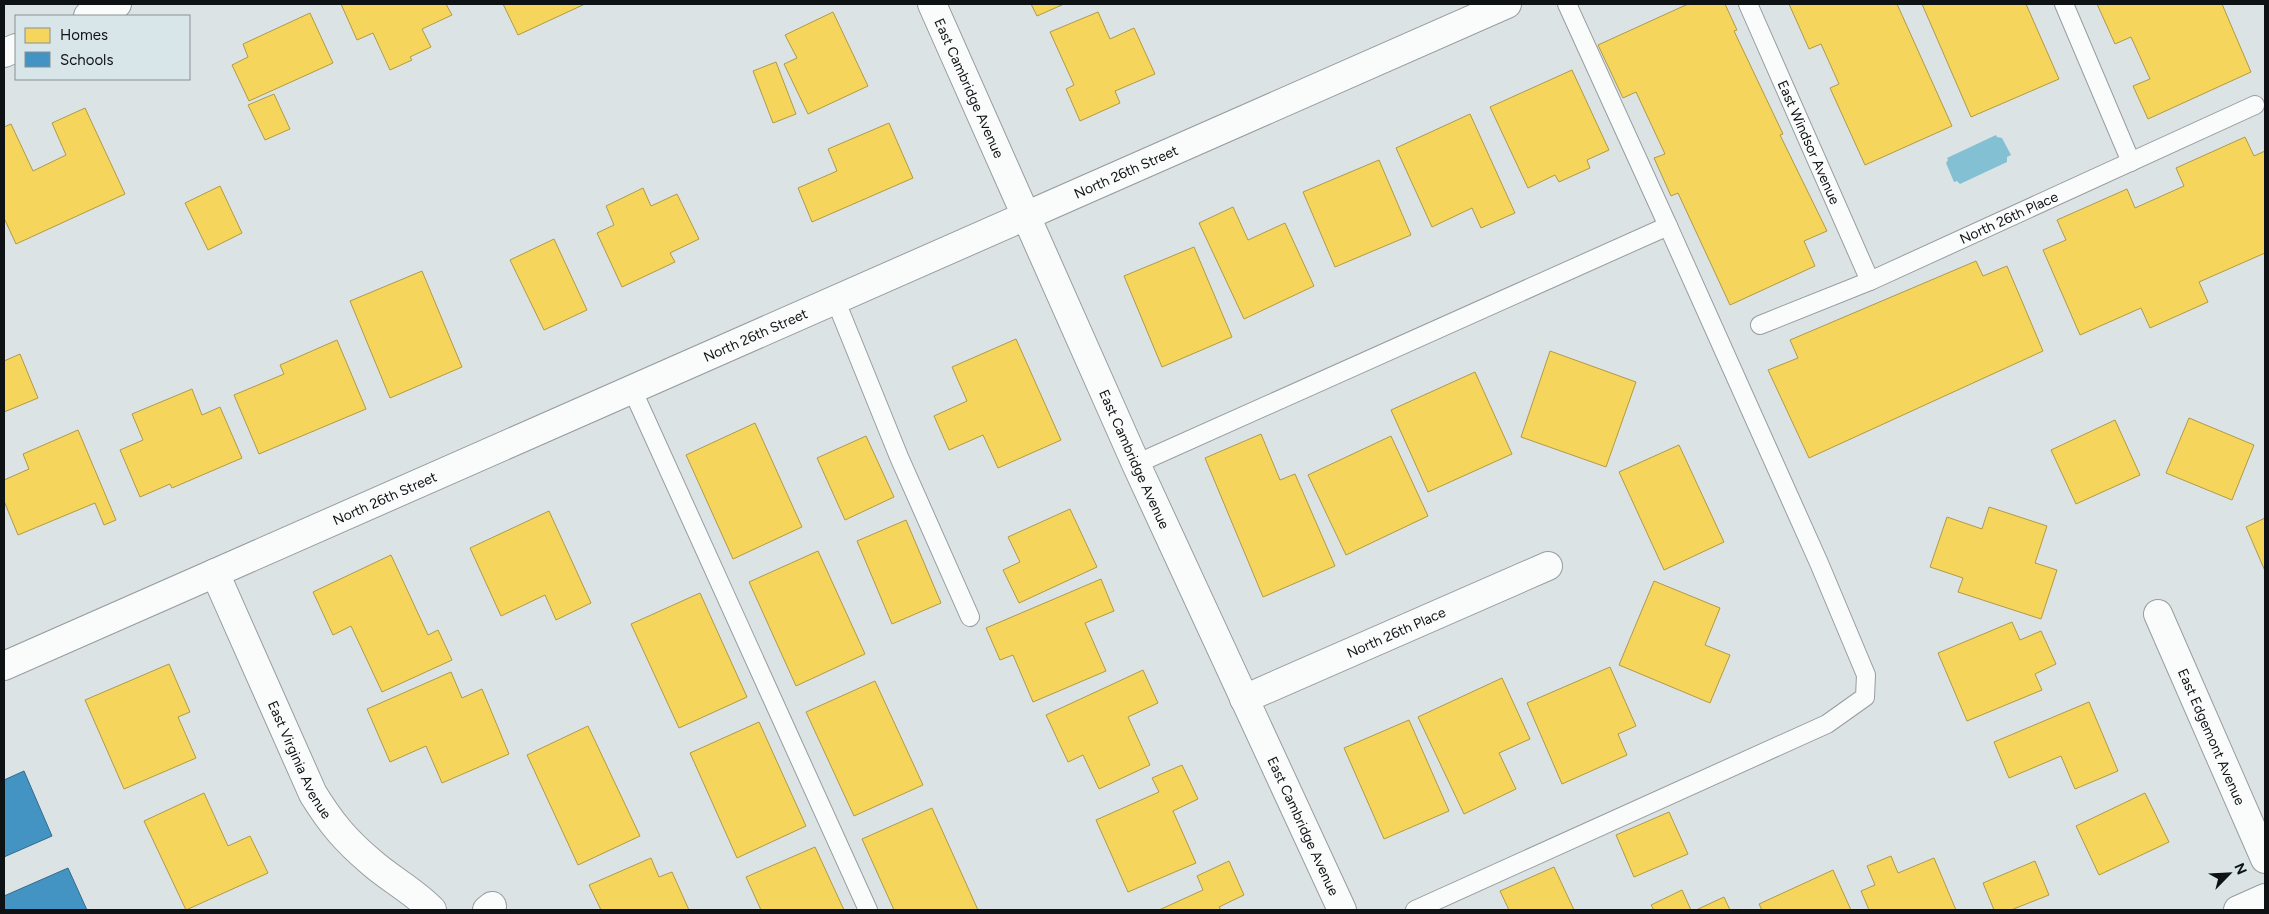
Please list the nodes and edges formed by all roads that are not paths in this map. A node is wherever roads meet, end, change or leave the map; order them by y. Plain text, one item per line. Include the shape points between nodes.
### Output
1 (116, 4) edge
2 (932, 4) edge
3 (1507, 4) edge
4 (1567, 4) edge
5 (1748, 4) edge
6 (2064, 4) edge
7 (90, 15) edge
8 (2255, 105) dead end
9 (2131, 162) junction
10 (1025, 215) junction
11 (1668, 226) junction
12 (1870, 280) junction
13 (835, 299) junction
14 (1760, 325) dead end
15 (632, 389) junction
16 (1136, 464) junction
17 (1548, 566) dead end
18 (215, 573) junction
19 (2158, 614) dead end
20 (970, 617) dead end
21 (4, 666) edge
22 (1244, 699) junction
23 (2265, 859) edge
24 (2265, 898) edge
25 (432, 910) edge
26 (868, 910) edge
27 (1342, 910) edge
28 (1415, 910) edge
29 (2238, 910) edge

1 - 7 street
2 - 10 street, East Cambridge Avenue
3 - 10 street, North 26th Street
4 - 11 lane
5 - 12 lane, East Windsor Avenue
6 - 9 lane
8 - 9 lane, North 26th Place
9 - 12 lane, North 26th Place
10 - 13 street, North 26th Street
10 - 16 street, East Cambridge Avenue
11 - 16 lane
11 - 28 lane via 1819,562 1866,675 1866,697 1827,724
12 - 14 lane, North 26th Place
13 - 15 street, North 26th Street
13 - 20 lane
15 - 18 street, North 26th Street
15 - 26 lane
16 - 22 street, East Cambridge Avenue
17 - 22 street, North 26th Place
18 - 21 street, North 26th Street
18 - 25 street, East Virginia Avenue via 312,794 333,826 371,862
19 - 23 street, East Edgemont Avenue
22 - 27 street, East Cambridge Avenue
24 - 29 street

